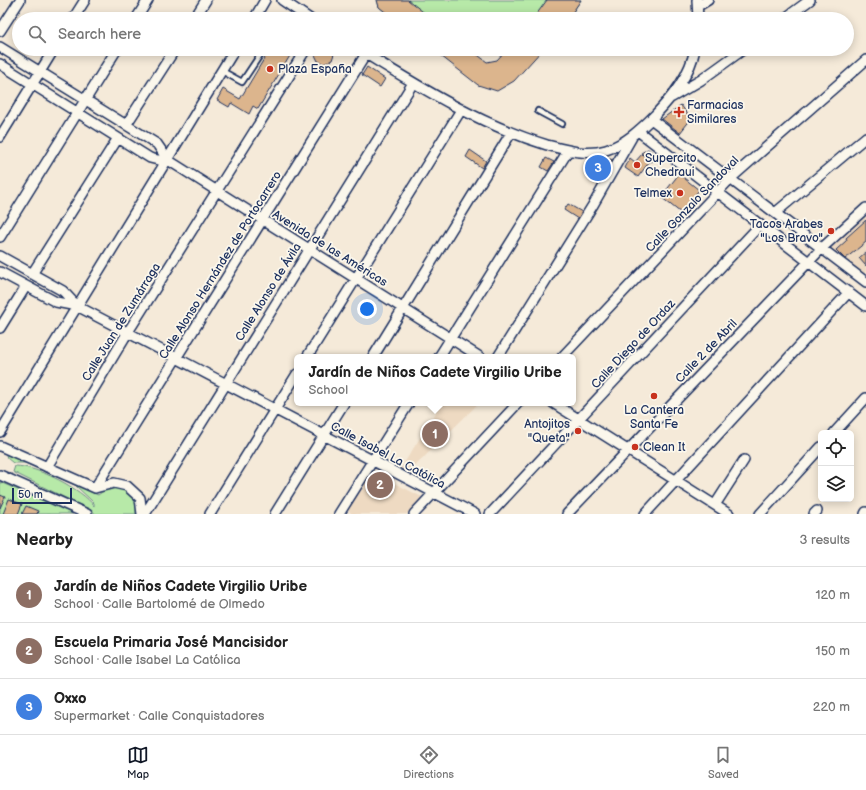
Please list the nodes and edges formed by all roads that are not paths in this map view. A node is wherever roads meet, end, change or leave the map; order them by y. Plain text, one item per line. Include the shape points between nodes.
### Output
1 (20, 0) edge
2 (84, 0) edge
3 (148, 0) edge
4 (206, 0) edge
5 (265, 0) edge
6 (282, 0) edge
7 (708, 0) edge
8 (810, 0) edge
9 (698, 3) edge
10 (12, 12) edge
11 (12, 12) edge
12 (77, 12) edge
13 (140, 12) edge
14 (198, 12) edge
15 (258, 12) edge
16 (300, 12) edge
17 (794, 12) edge
18 (0, 31) edge
19 (0, 47) edge
20 (12, 54) edge
21 (14, 56) edge
22 (50, 56) edge
23 (112, 56) edge
24 (170, 56) edge
25 (231, 56) edge
26 (259, 56) edge
27 (302, 56) edge
28 (359, 56) edge
29 (370, 56) edge
30 (694, 56) edge
31 (734, 56) edge
32 (866, 60) edge
33 (0, 64) edge
34 (222, 71) junction
35 (40, 72) junction
36 (32, 84) junction
37 (413, 84) junction
38 (85, 98) junction
39 (671, 98) junction
40 (461, 110) junction
41 (538, 111) dead end
42 (76, 112) junction
43 (651, 119) junction
44 (562, 124) dead end
45 (126, 125) junction
46 (511, 133) junction
47 (635, 133) junction
48 (0, 137) edge
49 (866, 137) edge
50 (118, 138) junction
51 (568, 151) junction
52 (168, 160) junction
53 (730, 179) junction
54 (217, 191) junction
55 (719, 191) junction
56 (866, 208) edge
57 (775, 213) junction
58 (262, 220) junction
59 (760, 225) junction
60 (0, 237) edge
61 (821, 248) junction
62 (309, 249) junction
63 (0, 256) edge
64 (809, 261) junction
65 (0, 272) edge
66 (32, 274) junction
67 (355, 278) junction
68 (865, 280) edge
69 (26, 286) junction
70 (849, 292) junction
71 (77, 306) junction
72 (866, 306) edge
73 (403, 308) junction
74 (0, 328) edge
75 (128, 332) junction
76 (450, 338) junction
77 (310, 354) edge
78 (375, 354) edge
79 (441, 354) edge
80 (475, 354) edge
81 (500, 354) edge
82 (565, 354) edge
83 (176, 358) junction
84 (294, 379) edge
85 (225, 384) junction
86 (866, 398) edge
87 (342, 406) edge
88 (408, 406) edge
89 (515, 406) edge
90 (558, 406) edge
91 (276, 410) junction
92 (579, 420) junction
93 (837, 430) edge
94 (0, 432) edge
95 (324, 435) junction
96 (0, 446) edge
97 (628, 450) junction
98 (818, 450) edge
99 (744, 460) dead end
100 (373, 461) junction
101 (47, 467) junction
102 (0, 475) edge
103 (676, 480) junction
104 (95, 488) junction
105 (434, 493) junction
106 (715, 505) junction
107 (87, 514) edge
108 (143, 514) edge
109 (210, 514) edge
110 (275, 514) edge
111 (339, 514) edge
112 (414, 514) edge
113 (475, 514) edge
114 (490, 514) edge
115 (567, 514) edge
116 (645, 514) edge
117 (729, 514) edge
118 (760, 514) edge

1 - 10 street
2 - 12 street
3 - 13 street
4 - 14 street
5 - 15 street
6 - 16 street
7 - 9 street
8 - 17 street
11 - 18 street
19 - 20 street, Avenida de las Américas
21 - 35 street, Avenida de las Américas
22 - 35 street
23 - 38 street
24 - 45 street
25 - 34 street
26 - 34 lane via 242,82
27 - 54 street, Calle Juan de Zumárraga
28 - 58 street, Calle Alonso Hernández de Portocarrero
29 - 37 street
30 - 39 street via 692,65
31 - 39 street
32 - 53 street, Calle Gonzalo Sandoval
33 - 36 street, Avenida de las Américas
34 - 52 street
35 - 36 street
35 - 38 street, Avenida de las Américas
36 - 42 street, Avenida de las Américas
36 - 48 street
37 - 40 street
37 - 62 street, Calle Alonso de Ávila
38 - 42 street
38 - 45 street, Avenida de las Américas
39 - 43 street
40 - 46 street
40 - 67 street
41 - 44 lane
42 - 50 street, Avenida de las Américas
42 - 60 street
43 - 47 street
43 - 53 street
45 - 52 street, Avenida de las Américas via 157,144
46 - 51 street
46 - 73 street
47 - 51 street via 606,150 589,153
47 - 55 street
47 - 81 street
49 - 57 street
50 - 52 street, Avenida de las Américas via 150,158
50 - 66 street
51 - 76 street
52 - 54 street, Avenida de las Américas
52 - 71 street
53 - 55 street, Calle Gonzalo Sandoval
53 - 57 street
54 - 58 street, Avenida de las Américas
54 - 75 street, Calle Juan de Zumárraga
55 - 59 street
55 - 82 street, Calle Gonzalo Sandoval
56 - 61 street, Calle 2 de Abril
57 - 61 street
58 - 62 street, Avenida de las Américas
58 - 83 street, Calle Alonso Hernández de Portocarrero
59 - 64 street
59 - 92 street, Calle Diego de Ordaz
61 - 64 street, Calle 2 de Abril
61 - 68 street
62 - 67 street, Avenida de las Américas
62 - 85 street, Calle Alonso de Ávila
63 - 66 street, Calle Isabel La Católica
64 - 70 street
64 - 97 street, Calle 2 de Abril
65 - 69 street, Calle Isabel La Católica
66 - 71 street, Calle Isabel La Católica via 63,291
67 - 73 street, Avenida de las Américas
67 - 77 street
69 - 71 street, Calle Isabel La Católica via 56,302
69 - 74 street
70 - 72 street
70 - 103 street
71 - 75 street, Calle Isabel La Católica
71 - 94 street
73 - 76 street, Avenida de las Américas
73 - 78 street
75 - 83 street, Calle Isabel La Católica
75 - 101 street, Calle Juan de Zumárraga
76 - 79 street
76 - 80 street, Avenida de las Américas
83 - 85 street, Calle Isabel La Católica
83 - 104 street, Calle Alonso Hernández de Portocarrero
84 - 91 street
85 - 91 street, Calle Isabel La Católica
85 - 108 street, Calle Alonso de Ávila
86 - 93 street
87 - 95 street
88 - 100 street
89 - 105 street
90 - 92 street
91 - 95 street, Calle Isabel La Católica
91 - 109 street
92 - 97 street
92 - 114 street, Calle Diego de Ordaz
95 - 100 street, Calle Isabel La Católica
95 - 110 street
96 - 101 street
97 - 103 street
97 - 115 street, Calle 2 de Abril
98 - 118 street
99 - 106 street
100 - 105 street, Calle Isabel La Católica
100 - 111 street
101 - 104 street
102 - 107 street
103 - 106 street
103 - 116 street
104 - 108 street via 114,483 127,486 140,498
105 - 112 street
105 - 113 street, Calle Isabel La Católica
106 - 117 street

